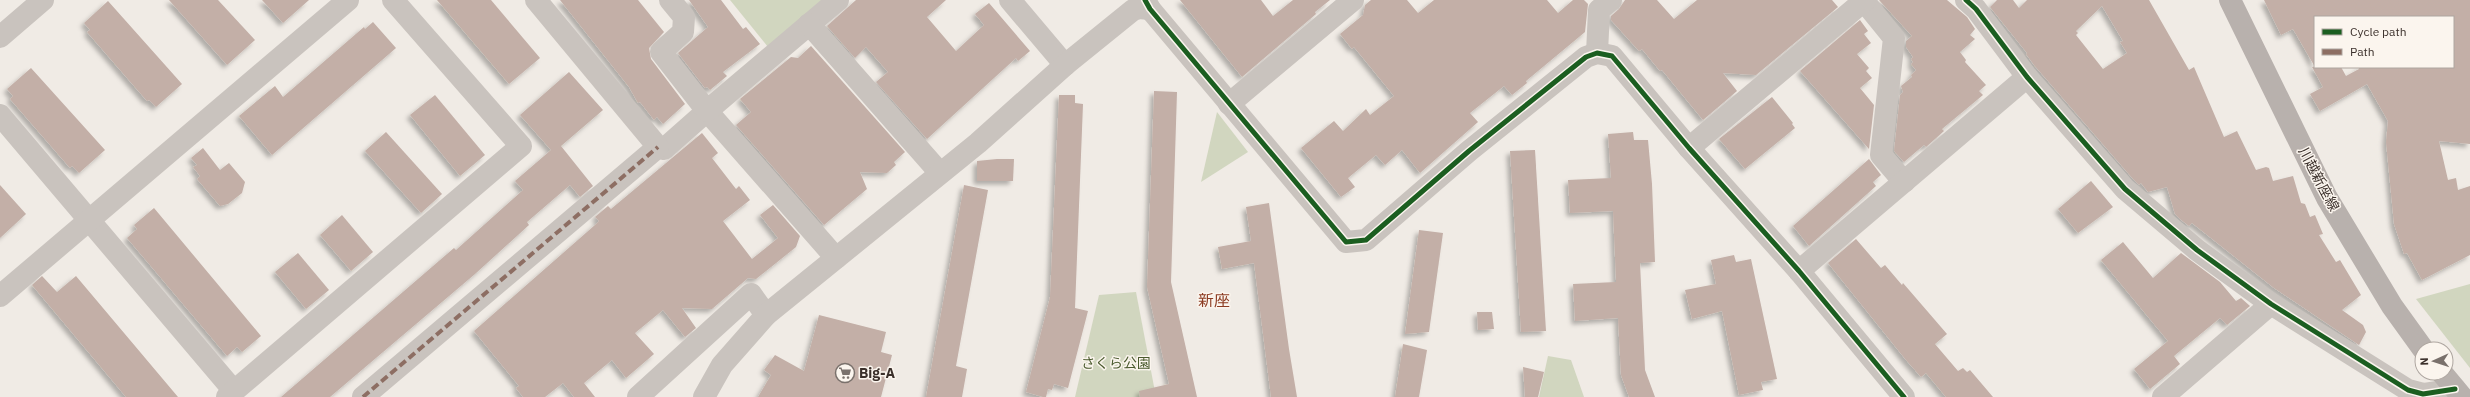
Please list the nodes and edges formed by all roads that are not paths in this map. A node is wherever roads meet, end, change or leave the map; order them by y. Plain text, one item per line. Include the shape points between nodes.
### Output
1 (43, 0) edge
2 (348, 0) edge
3 (393, 0) edge
4 (536, 0) edge
5 (670, 0) edge
6 (838, 0) edge
7 (1010, 0) edge
8 (1353, 0) edge
9 (1611, 0) edge
10 (1966, 0) edge
11 (2230, 0) edge
12 (1865, 1) edge
13 (1148, 5) edge
14 (809, 24) junction
15 (0, 37) edge
16 (1597, 53) junction
17 (1064, 65) junction
18 (2027, 77) junction
19 (1229, 104) junction
20 (707, 110) junction
21 (0, 115) edge
22 (658, 147) junction
23 (1689, 148) junction
24 (940, 173) junction
25 (1904, 182) junction
26 (88, 221) junction
27 (836, 258) junction
28 (1799, 270) junction
29 (3, 287) edge
30 (2271, 304) junction
31 (766, 315) junction
32 (2417, 341) edge
33 (2453, 386) edge
34 (231, 394) edge
35 (363, 397) edge
36 (638, 397) edge
37 (704, 397) edge
38 (1904, 397) edge
39 (2163, 397) edge

1 - 15 street
2 - 26 street
3 - 34 street via 521,146
4 - 22 street
5 - 20 street via 684,17 683,32 661,52
6 - 14 street
7 - 17 street
8 - 19 street
9 - 16 street via 1599,10
10 - 18 street via 1976,9
11 - 32 main road, 川越新座線 via 2328,198 2388,299
12 - 23 street
12 - 25 street via 1894,38 1881,155
13 - 17 street via 1133,10
13 - 19 street
14 - 20 street
14 - 24 street
16 - 19 street via 1586,57 1481,142 1366,240 1346,242
16 - 23 street via 1612,56
17 - 24 street via 978,143
18 - 25 street
18 - 30 street via 2125,189 2197,250
20 - 22 street via 664,149
20 - 27 street
21 - 26 street
22 - 35 street
23 - 28 street
24 - 27 street
25 - 28 street
26 - 29 street
26 - 34 street
27 - 31 street
28 - 38 street
30 - 33 street via 2408,390 2423,394
30 - 39 street
31 - 36 street via 751,294
31 - 37 street via 722,365

